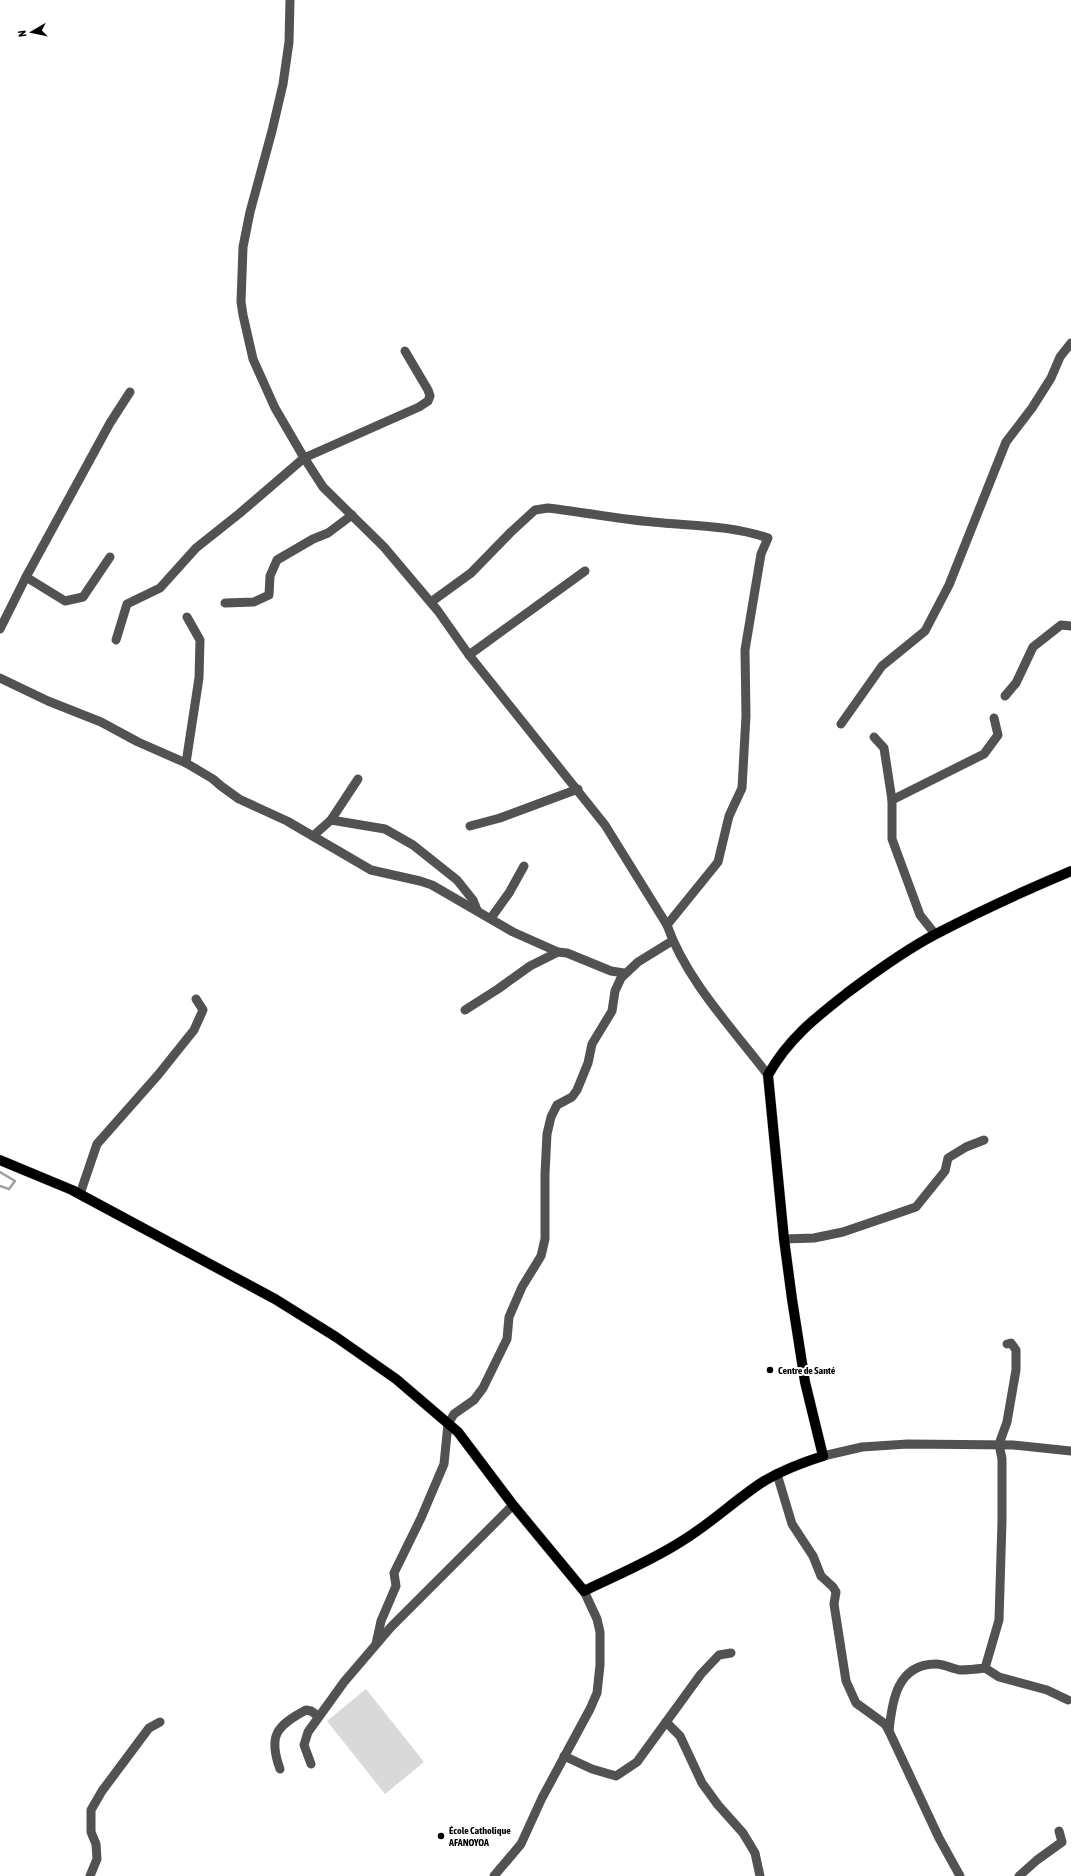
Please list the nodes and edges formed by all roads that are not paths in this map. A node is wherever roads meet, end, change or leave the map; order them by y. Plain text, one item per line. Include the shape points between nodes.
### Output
1 (290, 0) edge
2 (1071, 343) edge
3 (405, 351) dead end
4 (130, 392) dead end
5 (304, 458) junction
6 (352, 515) junction
7 (110, 556) dead end
8 (586, 571) dead end
9 (26, 577) junction
10 (431, 602) junction
11 (225, 603) dead end
12 (188, 617) dead end
13 (1071, 626) edge
14 (0, 629) edge
15 (116, 640) dead end
16 (469, 655) junction
17 (0, 678) edge
18 (1005, 696) dead end
19 (994, 718) dead end
20 (841, 724) dead end
21 (874, 737) dead end
22 (186, 763) junction
23 (358, 779) dead end
24 (578, 789) junction
25 (892, 800) junction
26 (331, 820) junction
27 (470, 826) dead end
28 (313, 836) junction
29 (524, 866) dead end
30 (1071, 871) edge
31 (477, 910) junction
32 (491, 918) junction
33 (667, 925) junction
34 (936, 934) junction
35 (672, 941) junction
36 (558, 952) junction
37 (624, 973) junction
38 (196, 999) dead end
39 (465, 1010) dead end
40 (768, 1075) junction
41 (984, 1140) dead end
42 (0, 1160) edge
43 (80, 1194) junction
44 (784, 1240) junction
45 (1007, 1344) dead end
46 (448, 1424) junction
47 (999, 1444) junction
48 (1071, 1451) edge
49 (823, 1456) junction
50 (778, 1474) junction
51 (513, 1505) junction
52 (584, 1591) junction
53 (376, 1644) junction
54 (731, 1653) dead end
55 (985, 1668) junction
56 (1068, 1700) dead end
57 (318, 1716) junction
58 (160, 1722) dead end
59 (666, 1722) junction
60 (889, 1731) junction
61 (564, 1756) junction
62 (311, 1764) dead end
63 (280, 1769) dead end
64 (1059, 1831) dead end
65 (90, 1876) edge
66 (494, 1876) edge
67 (760, 1876) edge
68 (960, 1876) edge
69 (1019, 1876) edge

1 - 5 street via 289,42 283,84 243,247 241,302 253,359 269,397
2 - 20 street via 1060,357 1051,378 1032,408 1006,442 949,585 926,631 882,666
3 - 5 street via 428,390 428,401 379,426
4 - 9 street via 110,423
5 - 6 street via 323,488
5 - 15 street via 196,548 160,588 127,604
6 - 10 street via 384,547
6 - 11 street via 328,533 277,560 270,576 269,595 254,602
7 - 9 street via 83,597 64,601
8 - 16 street
9 - 14 street
10 - 16 street
10 - 33 street via 471,573 535,510 548,508 653,522 702,525 748,531 768,538 762,554 745,650 746,716 742,788 730,816 718,862
12 - 22 street via 200,640 199,678
13 - 18 street via 1061,625 1033,647 1016,683
16 - 24 street
17 - 22 street
19 - 25 street via 998,735 984,754
21 - 25 street via 884,748
22 - 28 street via 239,798
23 - 26 street
24 - 27 street via 500,818
24 - 33 street via 609,831
25 - 34 street via 892,839 920,915
26 - 28 street
26 - 31 street via 385,829 413,845 457,880 473,900
28 - 31 street via 371,870 426,883
29 - 32 street
30 - 34 main road
31 - 32 street
32 - 36 street via 513,932
33 - 35 street
34 - 40 main road via 867,978 832,1005 795,1037
35 - 37 street
35 - 40 street via 717,1010
36 - 37 street via 567,953 611,971
36 - 39 street via 530,966
37 - 46 street via 615,991 612,1011 592,1044 588,1063 577,1090 572,1096 557,1104 551,1117 544,1174 545,1239 541,1256 522,1287 509,1317 508,1339 483,1388 474,1400 454,1414
38 - 43 street via 202,1010 194,1030 97,1144
40 - 44 main road
41 - 44 street via 948,1158 945,1171 916,1207 843,1232 814,1238
42 - 43 main road
43 - 46 main road via 275,1299 336,1337 396,1379
44 - 49 main road via 803,1367
45 - 47 street via 1011,1343 1016,1350 1016,1370 1007,1422
46 - 51 main road via 469,1446
46 - 53 street via 444,1464 394,1573 396,1586 381,1621
47 - 48 street
47 - 49 street via 908,1444 862,1448
47 - 55 street via 1002,1459 999,1620
49 - 50 main road
50 - 52 main road via 761,1483 656,1557
50 - 60 street via 792,1524 813,1556 821,1576 836,1592 834,1604 846,1682 856,1703 884,1724
51 - 52 main road
51 - 53 street
52 - 61 street via 600,1632 599,1685 590,1709
53 - 57 street
54 - 59 street via 719,1655 701,1674
55 - 56 street via 999,1676 1047,1690
55 - 60 street via 960,1670 937,1664 906,1674 898,1687 891,1710
57 - 62 street via 308,1732 304,1745
57 - 63 street via 306,1710 282,1727 274,1740
58 - 65 street via 144,1734 91,1810 91,1832 98,1859
59 - 61 street via 637,1762 616,1776 592,1769
59 - 67 street via 680,1736 702,1783 743,1833 755,1852
60 - 68 street via 935,1831
61 - 66 street via 521,1844
64 - 69 street via 1062,1842

